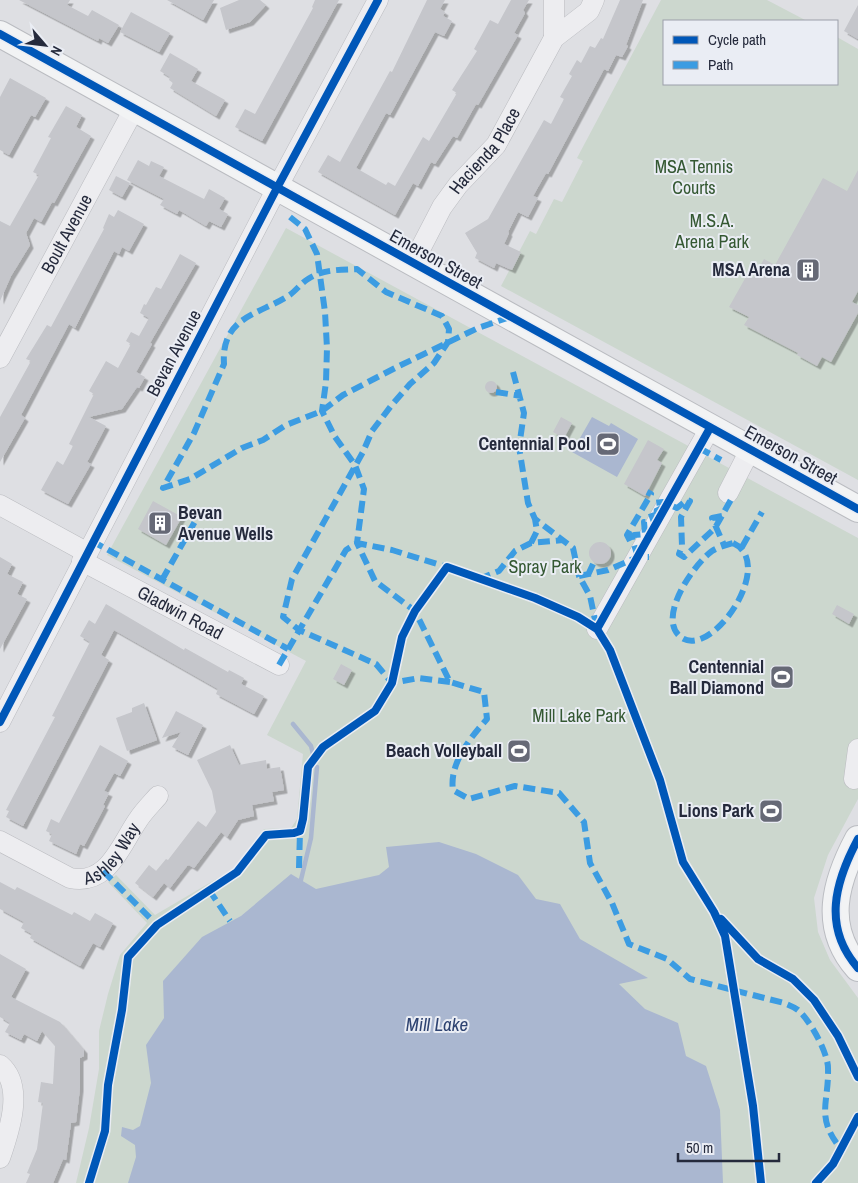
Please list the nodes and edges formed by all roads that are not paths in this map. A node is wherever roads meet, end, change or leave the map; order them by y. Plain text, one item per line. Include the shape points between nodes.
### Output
1 (378, 0) edge
2 (554, 0) edge
3 (594, 0) edge
4 (0, 35) edge
5 (554, 38) junction
6 (134, 109) junction
7 (277, 188) junction
8 (413, 263) junction
9 (0, 358) edge
10 (710, 428) junction
11 (750, 450) junction
12 (728, 493) dead end
13 (0, 505) edge
14 (858, 509) edge
15 (84, 557) junction
16 (597, 629) dead end
17 (278, 665) dead end
18 (0, 722) edge
19 (858, 749) edge
20 (854, 778) dead end
21 (158, 796) dead end
22 (858, 838) edge
23 (0, 841) edge
24 (858, 968) edge
25 (0, 1064) edge
26 (0, 1158) edge

1 - 7 street, Bevan Avenue
2 - 5 street
3 - 5 street via 589,11
4 - 6 main road, Emerson Street
5 - 8 street, Hacienda Place via 496,145 442,207
6 - 7 main road, Emerson Street
6 - 9 street, Boult Avenue
7 - 8 main road, Emerson Street
7 - 15 street, Bevan Avenue
8 - 10 main road, Emerson Street
10 - 11 main road, Emerson Street
10 - 16 street
11 - 12 street
11 - 14 main road, Emerson Street
13 - 15 street, Gladwin Road
15 - 17 street, Gladwin Road
15 - 18 street, Bevan Avenue
19 - 20 street
21 - 23 street, Ashley Way via 138,819 111,863 91,879 70,878
22 - 24 main road via 843,867 835,901 837,928 848,957
25 - 26 street via 7,1070 13,1084 14,1098

